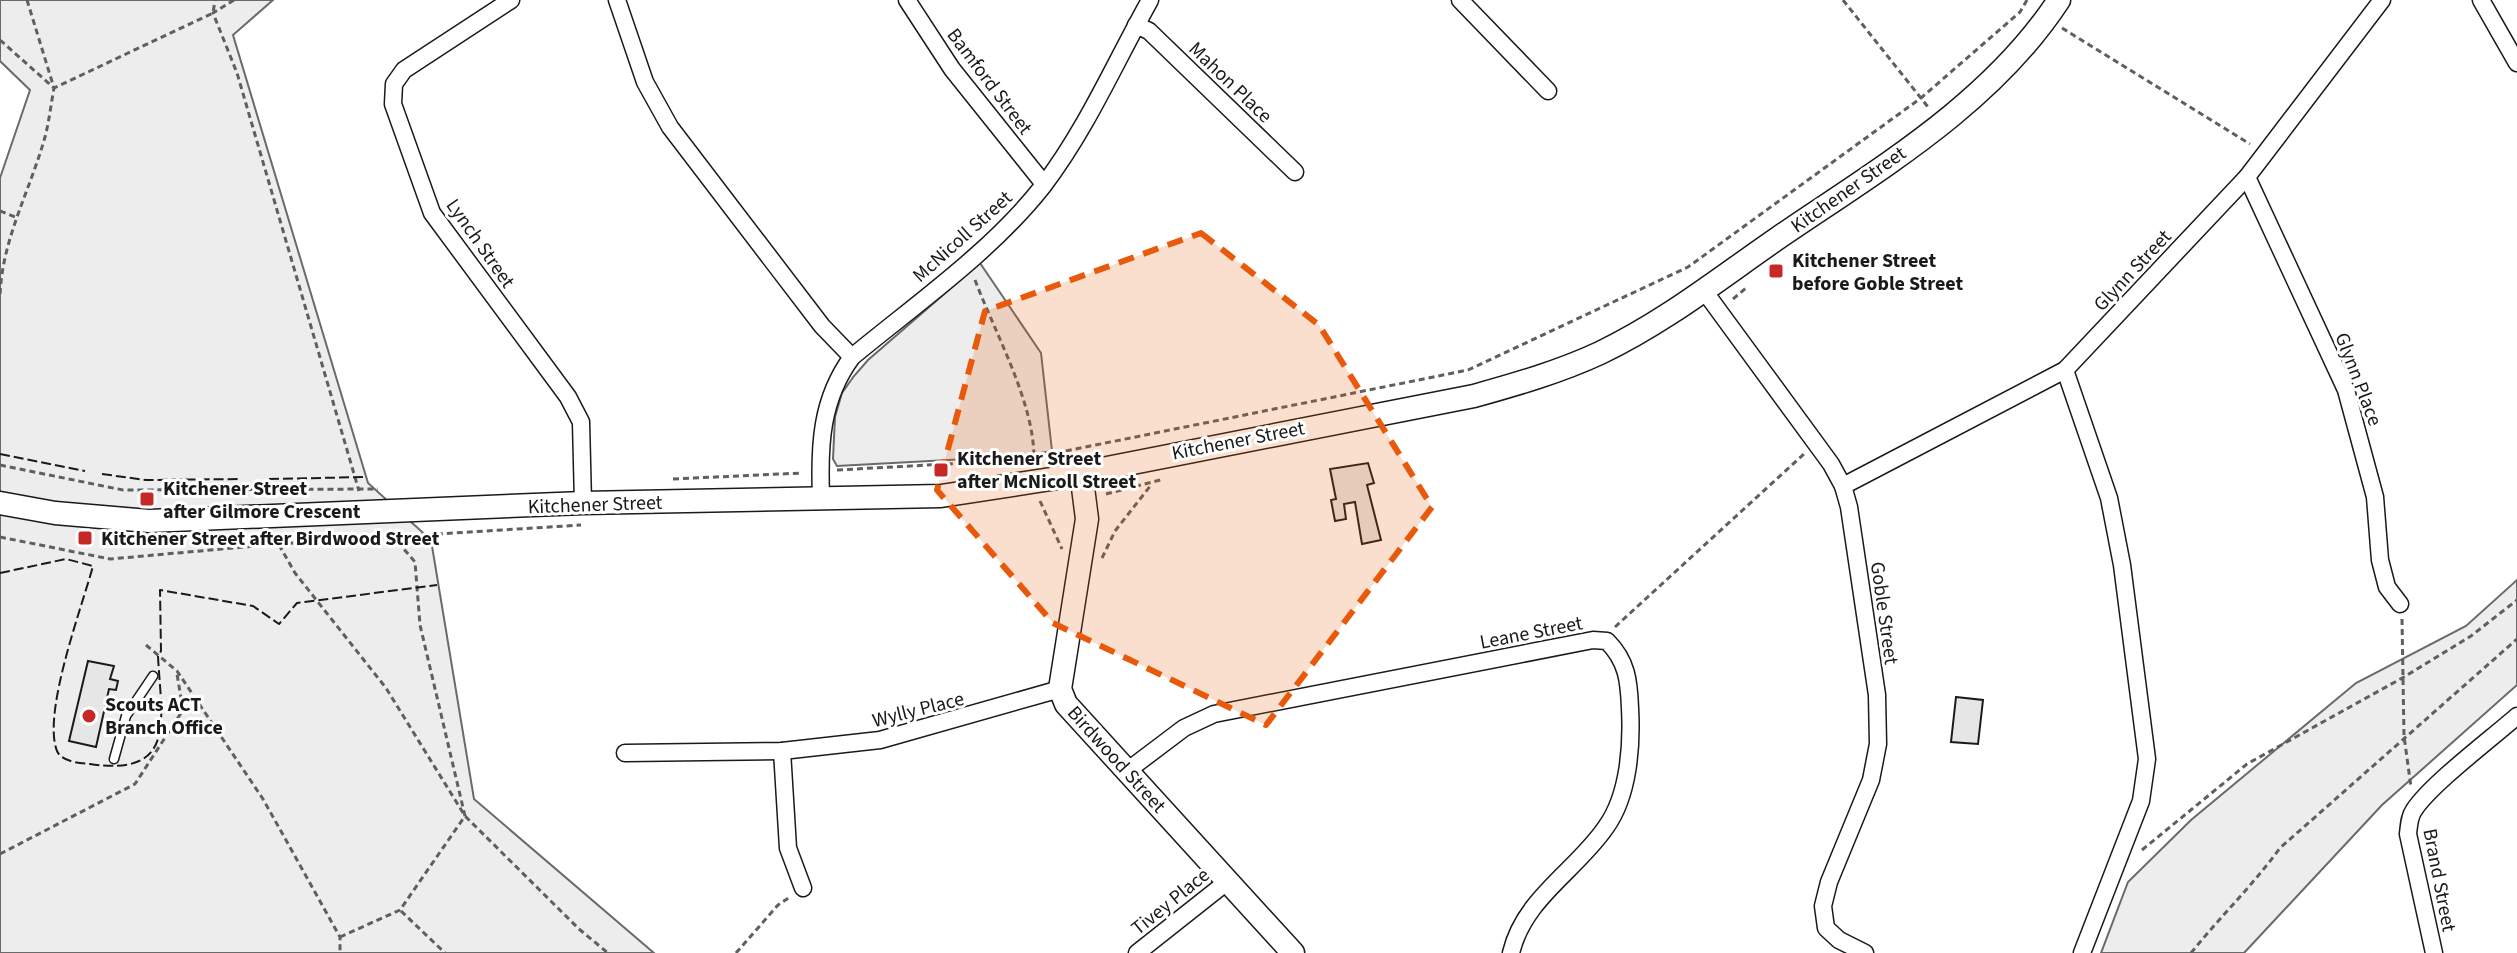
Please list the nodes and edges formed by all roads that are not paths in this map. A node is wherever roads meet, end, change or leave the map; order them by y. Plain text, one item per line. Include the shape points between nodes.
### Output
1 (511, 0) edge
2 (617, 0) edge
3 (907, 0) edge
4 (1150, 0) edge
5 (1460, 0) edge
6 (2059, 0) edge
7 (2382, 0) edge
8 (2481, 0) edge
9 (1136, 25) junction
10 (2517, 63) edge
11 (1548, 91) dead end
12 (1295, 172) dead end
13 (2247, 177) junction
14 (1044, 184) junction
15 (1705, 292) junction
16 (852, 357) junction
17 (2065, 370) junction
18 (1081, 472) junction
19 (1843, 486) junction
20 (821, 496) junction
21 (0, 503) edge
22 (590, 503) junction
23 (2400, 604) road end
24 (153, 676) dead end
25 (1060, 689) junction
26 (2517, 716) edge
27 (782, 751) junction
28 (625, 753) dead end
29 (114, 759) dead end
30 (1127, 771) junction
31 (1228, 881) junction
32 (803, 888) road end
33 (1137, 953) edge
34 (1293, 953) edge
35 (1511, 953) edge
36 (1865, 953) edge
37 (2082, 953) edge
38 (2434, 953) edge

1 - 22 street, Lynch Street via 404,70 394,84 393,104 432,213 581,422
2 - 16 street via 645,82 670,127 822,326
3 - 14 street, Bamford Street via 952,69
4 - 9 street, McNicoll Street
5 - 11 street
6 - 15 street, Kitchener Street via 2007,68 1941,122
7 - 13 street, Glynn Street
8 - 10 street
9 - 12 street, Mahon Place via 1149,31
9 - 14 street, McNicoll Street
13 - 17 street, Glynn Street
13 - 23 street, Glynn Place via 2346,390 2375,497 2380,560 2387,587
14 - 16 street, McNicoll Street via 965,263
15 - 18 street, Kitchener Street via 1602,352 1540,377 1474,396
15 - 19 street, Goble Street
16 - 20 street, McNicoll Street via 826,403
17 - 19 street, Glynn Street
17 - 37 street via 2109,498 2147,759 2141,801
18 - 20 street, Kitchener Street via 941,496
18 - 25 street, Birdwood Street via 1087,519
19 - 36 street, Goble Street via 1877,695 1878,744 1871,780 1823,906 1826,928
20 - 22 street, Kitchener Street
21 - 22 street, Kitchener Street via 149,521
24 - 29 lane via 126,716
25 - 27 street, Wylly Place via 880,740
25 - 30 street, Birdwood Street via 1066,704
26 - 38 street, Brand Street via 2414,810 2408,834
27 - 28 street, Wylly Place
27 - 32 street via 788,848
30 - 31 street, Birdwood Street
30 - 35 street, Leane Street via 1184,728 1214,714 1607,641 1624,660 1629,683 1631,725 1621,797 1607,827 1533,906
31 - 33 street, Tivey Place
31 - 34 street, Birdwood Street

